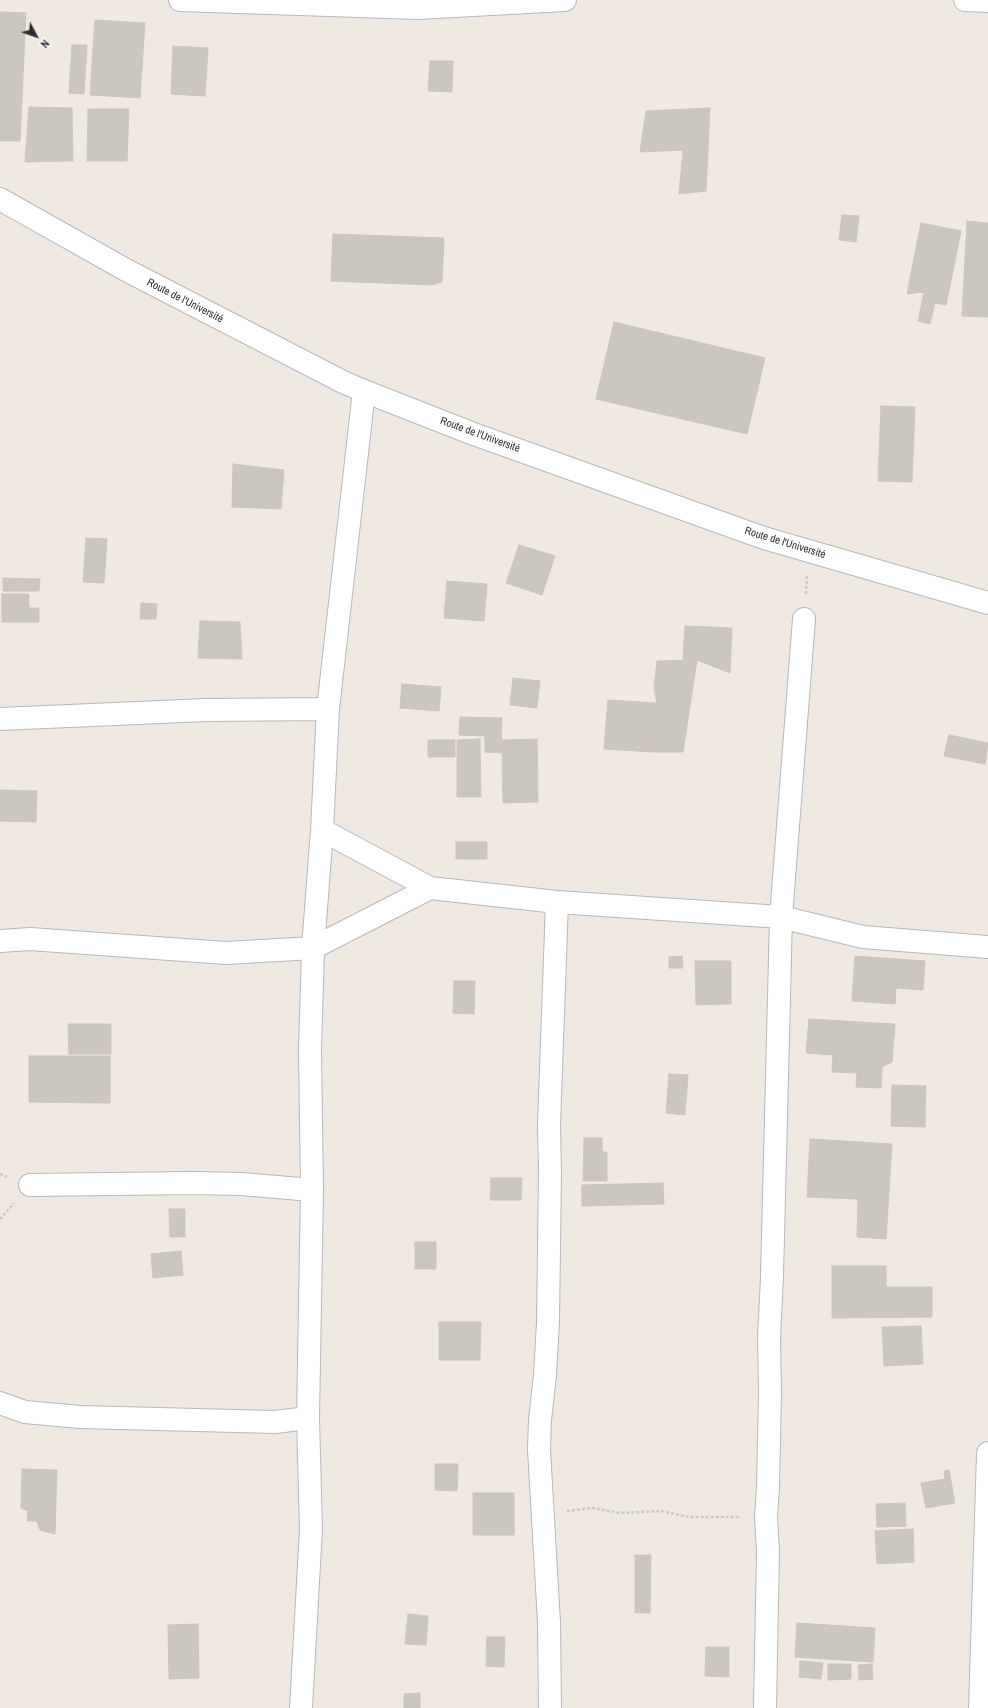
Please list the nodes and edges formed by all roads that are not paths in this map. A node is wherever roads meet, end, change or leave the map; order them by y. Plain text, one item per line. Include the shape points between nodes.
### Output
1 (180, 0) edge
2 (564, 0) edge
3 (965, 0) edge
4 (988, 1) edge
5 (348, 3) edge
6 (0, 200) edge
7 (364, 391) junction
8 (988, 603) edge
9 (804, 619) road end
10 (328, 709) junction
11 (0, 719) edge
12 (322, 830) junction
13 (430, 888) junction
14 (557, 902) junction
15 (781, 916) junction
16 (0, 941) edge
17 (988, 947) edge
18 (313, 948) junction
19 (30, 1185) dead end
20 (312, 1190) junction
21 (0, 1403) edge
22 (308, 1418) junction
23 (988, 1453) edge
24 (301, 1708) edge
25 (550, 1708) edge
26 (765, 1708) edge
27 (980, 1708) edge

1 - 5 street
2 - 5 street via 418,8
3 - 4 street
6 - 7 street, Route de l'Université via 126,270
7 - 8 street, Route de l'Université via 479,436 764,538
7 - 10 street
9 - 15 street
10 - 11 street via 206,710
10 - 12 street
12 - 13 street
12 - 18 street
13 - 14 street
13 - 18 street
14 - 15 street
14 - 25 street via 549,1125 548,1322 539,1450 549,1622
15 - 17 street via 863,937
15 - 26 street via 769,1338
16 - 18 street via 30,939 226,953
18 - 20 street via 310,1051
19 - 20 street via 192,1183
20 - 22 street
21 - 22 street via 25,1412 80,1417 275,1422
22 - 24 street via 311,1529
23 - 27 street

